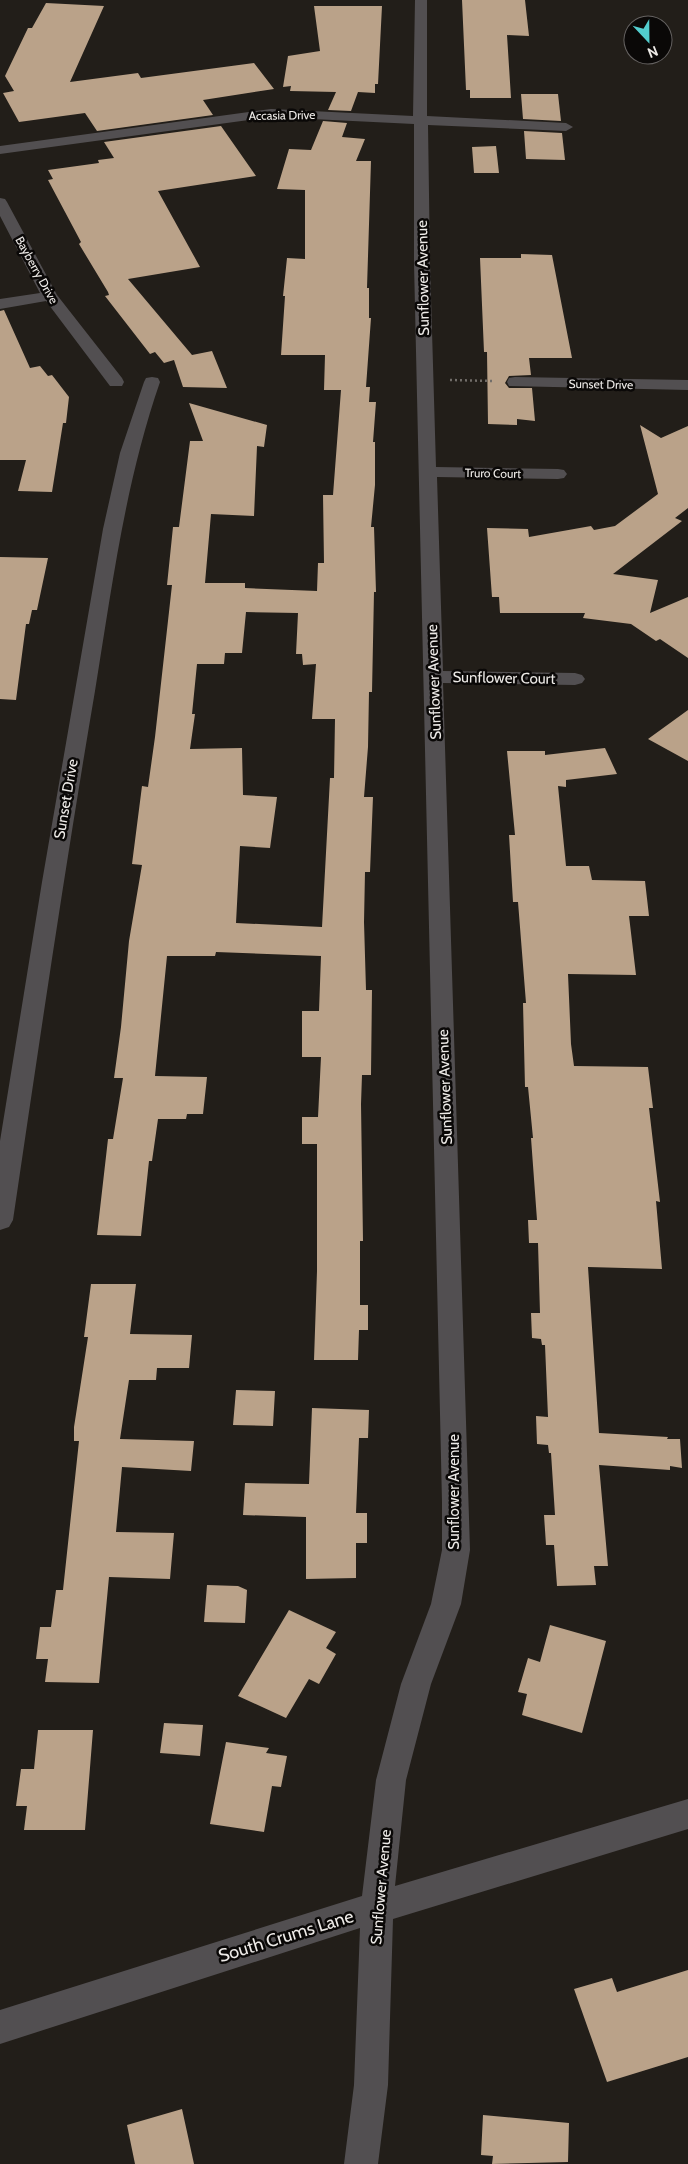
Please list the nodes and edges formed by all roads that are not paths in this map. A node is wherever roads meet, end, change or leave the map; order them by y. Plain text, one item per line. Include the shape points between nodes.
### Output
1 (421, 0) edge
2 (420, 120) junction
3 (566, 126) dead end
4 (0, 150) edge
5 (0, 202) edge
6 (50, 296) junction
7 (0, 304) edge
8 (116, 382) dead end
9 (152, 382) dead end
10 (515, 382) road end
11 (688, 386) edge
12 (429, 472) junction
13 (558, 474) dead end
14 (434, 677) junction
15 (575, 679) dead end
16 (0, 1220) edge
17 (688, 1814) edge
18 (377, 1907) junction
19 (0, 2027) edge
20 (362, 2164) edge

1 - 2 street, Sunflower Avenue
2 - 3 street, Accasia Drive
2 - 4 street, Accasia Drive via 271,113
2 - 12 street, Sunflower Avenue
5 - 6 street, Bayberry Drive
6 - 7 street
6 - 8 street, Bayberry Drive
9 - 16 street, Sunset Drive via 128,461 112,533 56,856
10 - 11 street, Sunset Drive
12 - 13 street, Truro Court
12 - 14 street, Sunflower Avenue
14 - 15 street, Sunflower Court
14 - 18 street, Sunflower Avenue via 456,1550 446,1604 416,1684 391,1780
17 - 18 street, South Crums Lane
18 - 19 street, South Crums Lane
18 - 20 street, Sunflower Avenue via 371,2085

